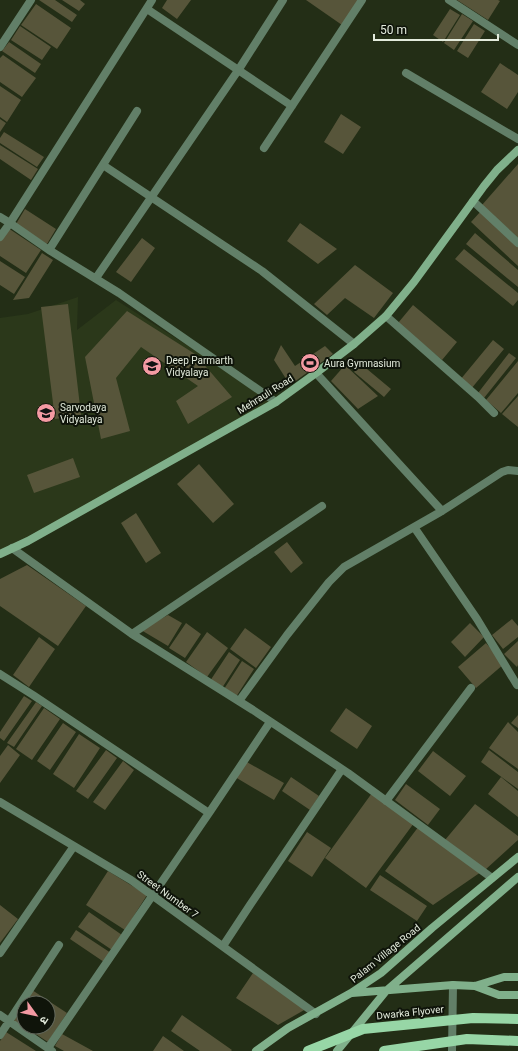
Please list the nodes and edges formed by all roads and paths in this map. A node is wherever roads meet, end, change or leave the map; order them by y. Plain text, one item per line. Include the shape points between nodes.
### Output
1 (31, 0) edge
2 (152, 0) edge
3 (283, 0) edge
4 (362, 0) edge
5 (449, 0) edge
6 (146, 8) junction
7 (518, 45) edge
8 (0, 47) edge
9 (239, 69) junction
10 (406, 73) dead end
11 (292, 106) junction
12 (137, 111) dead end
13 (518, 139) edge
14 (264, 148) dead end
15 (518, 150) edge
16 (103, 165) junction
17 (152, 197) junction
18 (473, 201) junction
19 (0, 217) edge
20 (10, 224) junction
21 (0, 237) edge
22 (518, 243) edge
23 (50, 250) junction
24 (96, 278) junction
25 (386, 316) junction
26 (354, 344) junction
27 (316, 373) junction
28 (276, 402) junction
29 (494, 414) dead end
30 (518, 471) edge
31 (322, 506) dead end
32 (442, 511) junction
33 (414, 527) junction
34 (12, 548) junction
35 (0, 554) edge
36 (132, 634) junction
37 (0, 674) edge
38 (517, 685) dead end
39 (470, 688) dead end
40 (238, 701) junction
41 (270, 722) junction
42 (342, 769) junction
43 (386, 801) junction
44 (0, 802) edge
45 (210, 813) junction
46 (74, 846) junction
47 (518, 857) edge
48 (518, 877) edge
49 (492, 878) junction
50 (153, 896) junction
51 (60, 945) dead end
52 (223, 946) junction
53 (0, 953) edge
54 (518, 977) edge
55 (453, 985) junction
56 (475, 986) junction
57 (386, 992) junction
58 (351, 993) junction
59 (518, 995) edge
60 (316, 1014) junction
61 (0, 1015) edge
62 (518, 1019) edge
63 (9, 1021) junction
64 (0, 1035) edge
65 (518, 1041) edge
66 (50, 1049) edge
67 (256, 1051) edge
68 (308, 1051) edge
69 (337, 1051) edge
70 (384, 1051) edge
71 (452, 1051) edge

1 - 8 street
2 - 6 street
3 - 9 street
4 - 11 street
5 - 7 street
6 - 9 street
6 - 20 street
9 - 11 street
9 - 17 street
10 - 13 street
11 - 14 street
12 - 16 street
15 - 18 street, Mehrauli Road via 497,170
16 - 17 street
16 - 23 street
17 - 24 street
17 - 26 street via 262,271
18 - 22 street
18 - 25 street, Mehrauli Road
19 - 20 street
20 - 21 street
20 - 23 street
23 - 24 street
24 - 28 street
25 - 26 street, Mehrauli Road
25 - 29 street
26 - 27 street, Mehrauli Road
27 - 28 street, Mehrauli Road
27 - 32 street
28 - 34 street, Mehrauli Road
30 - 32 street via 502,472
31 - 36 street
32 - 33 street
33 - 38 street
33 - 40 street via 344,567 287,635
34 - 35 street, Mehrauli Road
34 - 36 street
36 - 40 street
37 - 45 street
39 - 43 street
40 - 41 street
41 - 42 street
41 - 45 street
42 - 43 street
42 - 52 street
43 - 49 street
44 - 46 street, Street Number 7
45 - 50 street
46 - 50 street, Street Number 7
46 - 53 street
47 - 49 street, Palam Village Road
48 - 57 street
49 - 58 street, Palam Village Road via 381,973
50 - 52 street, Street Number 7
50 - 66 street
51 - 63 street
52 - 60 street, Street Number 7
54 - 56 street via 504,977
55 - 56 street
55 - 57 street
55 - 71 street
56 - 59 street via 500,995
57 - 58 street
57 - 69 street
58 - 60 street, Palam Village Road
60 - 67 street, Palam Village Road via 288,1028
61 - 63 street
62 - 68 main road, Dwarka Flyover, bridge via 473,1018 363,1029
63 - 64 street
63 - 66 street
65 - 70 main road, bridge via 467,1039

